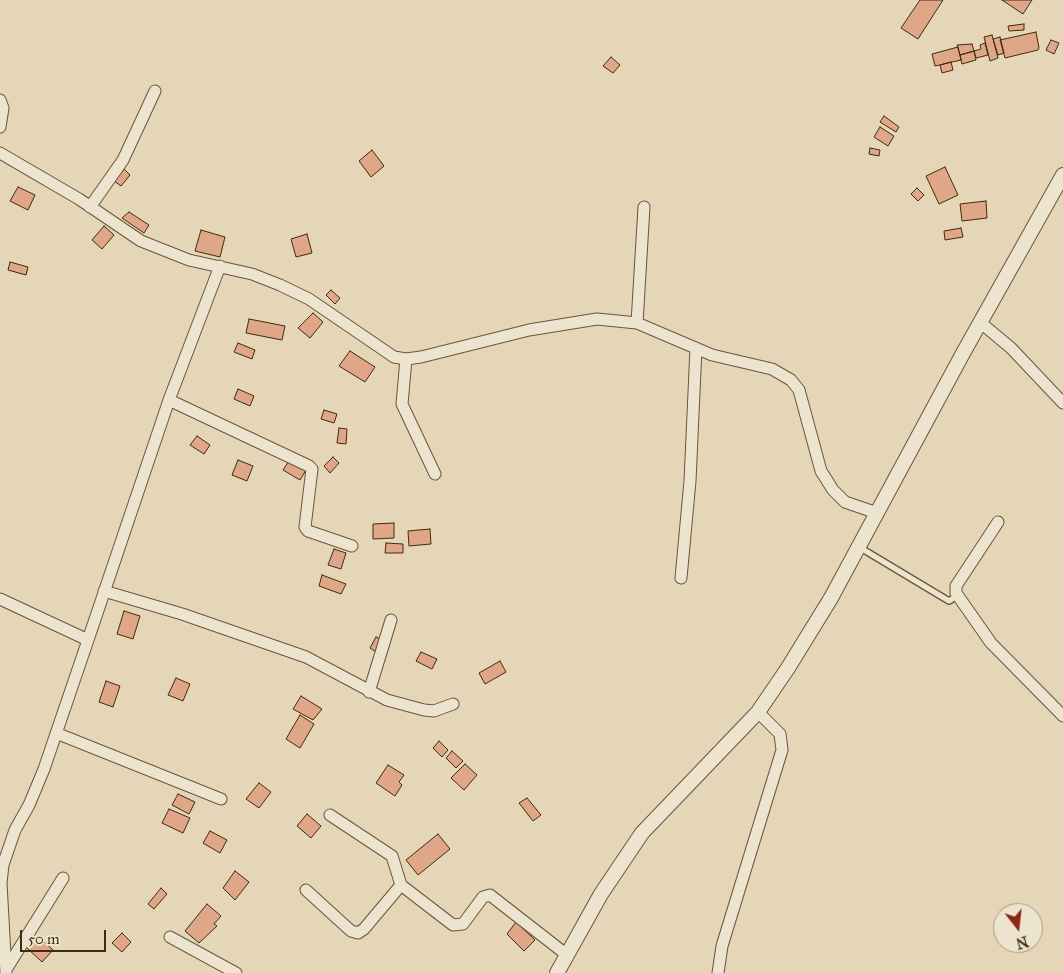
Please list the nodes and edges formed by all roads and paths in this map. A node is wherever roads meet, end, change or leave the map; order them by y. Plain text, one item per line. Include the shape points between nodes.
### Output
1 (155, 91) dead end
2 (0, 100) edge
3 (0, 127) edge
4 (0, 153) edge
5 (1063, 175) edge
6 (90, 207) junction
7 (644, 207) dead end
8 (220, 266) junction
9 (637, 323) junction
10 (981, 323) junction
11 (696, 348) junction
12 (406, 359) junction
13 (169, 400) junction
14 (1063, 404) edge
15 (435, 474) dead end
16 (877, 513) junction
17 (998, 522) dead end
18 (352, 546) dead end
19 (859, 547) junction
20 (681, 578) dead end
21 (104, 592) junction
22 (957, 596) junction
23 (0, 599) edge
24 (391, 620) dead end
25 (88, 640) junction
26 (369, 692) junction
27 (453, 704) dead end
28 (758, 712) junction
29 (1063, 716) edge
30 (56, 733) junction
31 (221, 799) dead end
32 (330, 814) dead end
33 (63, 878) dead end
34 (401, 885) junction
35 (306, 890) dead end
36 (170, 937) dead end
37 (3, 954) edge
38 (567, 954) junction
39 (6, 970) edge
40 (236, 973) edge
41 (557, 973) edge
42 (718, 973) edge

1 - 6 street via 123,160
2 - 3 street via 3,108
4 - 6 street
5 - 10 street
6 - 8 street via 141,241 189,260
7 - 9 street
8 - 12 street via 280,285 316,304 394,357
8 - 13 street
9 - 11 street
9 - 12 street via 597,319 529,330
10 - 14 street via 1011,348
10 - 16 street
11 - 16 street via 772,370 791,380 804,402 822,471 833,490 845,502
11 - 20 street via 690,481
12 - 15 street via 402,404
13 - 18 street via 309,466 312,469 305,527 308,531
13 - 21 street
16 - 19 street
17 - 22 street via 956,586
19 - 22 lane via 949,601
19 - 28 street via 831,598
21 - 25 street
21 - 26 street via 182,614 306,657
22 - 29 street via 991,643
23 - 25 street
24 - 26 street
25 - 30 street
26 - 27 street via 424,710 434,711
28 - 38 street via 642,833 601,894
28 - 42 street via 780,734 782,750 722,946
30 - 31 street
30 - 37 street via 3,864
32 - 34 street via 392,856
33 - 39 street
34 - 35 street via 358,933
34 - 38 street via 453,925 463,924 484,897 490,895
36 - 40 street
37 - 39 street
38 - 41 street

